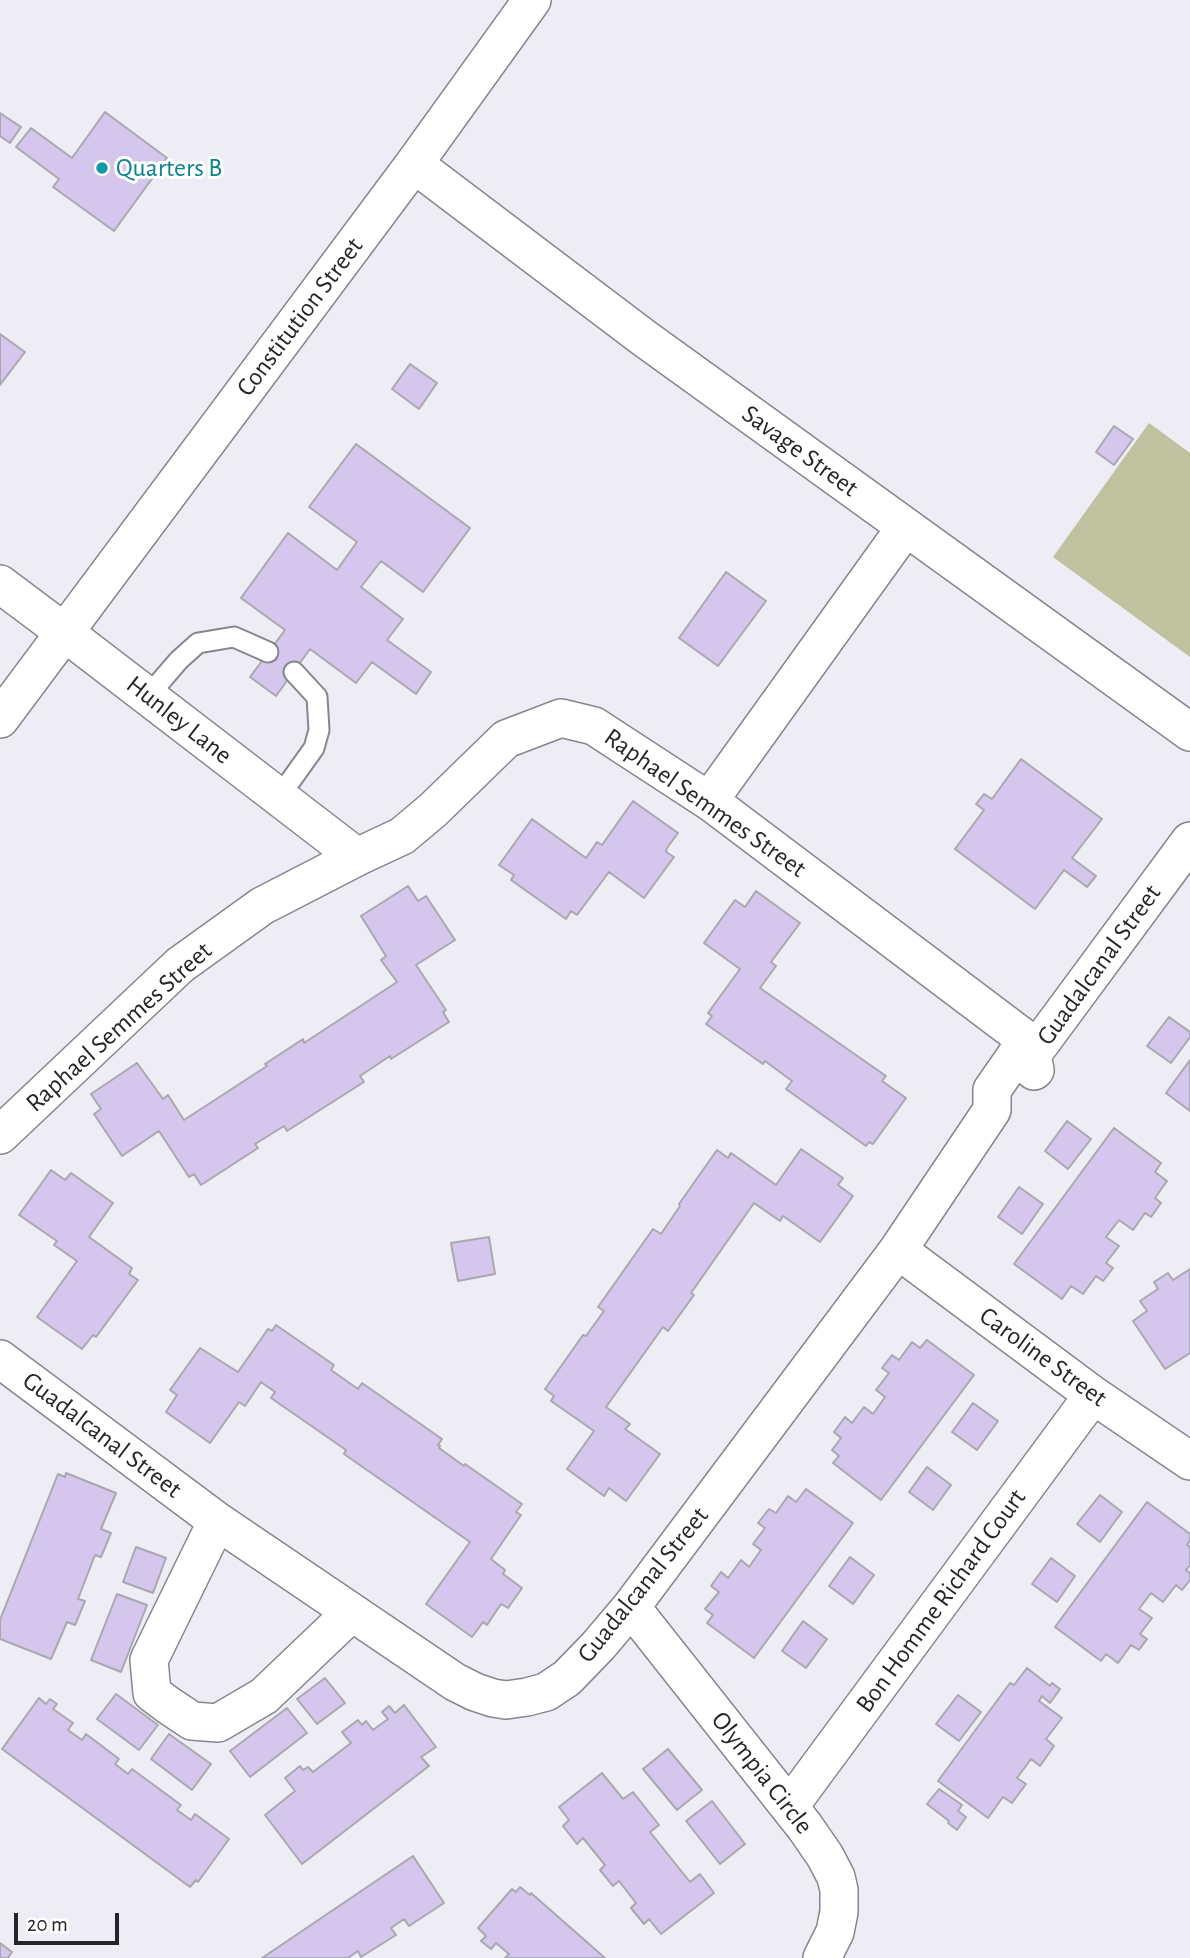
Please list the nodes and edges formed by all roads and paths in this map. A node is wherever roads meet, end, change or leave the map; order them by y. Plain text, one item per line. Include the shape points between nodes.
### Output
1 (532, 0) edge
2 (414, 164) junction
3 (905, 528) junction
4 (0, 584) edge
5 (64, 632) junction
6 (268, 652) dead end
7 (294, 672) dead end
8 (148, 696) junction
9 (0, 719) edge
10 (1190, 732) edge
11 (279, 797) junction
12 (709, 801) junction
13 (1190, 841) edge
14 (357, 857) junction
15 (1035, 1052) junction
16 (0, 1135) edge
17 (898, 1250) junction
18 (0, 1359) edge
19 (1093, 1395) junction
20 (1190, 1461) edge
21 (217, 1521) junction
22 (631, 1607) junction
23 (351, 1613) junction
24 (789, 1807) junction
25 (822, 1958) edge

1 - 2 street, Constitution Street
2 - 3 street, Savage Street
2 - 5 street, Constitution Street
3 - 10 street, Savage Street
3 - 12 street
4 - 5 street, Hunley Lane
5 - 8 street, Hunley Lane
5 - 9 street, Constitution Street
6 - 8 lane via 234,637 198,643
7 - 11 lane via 317,697 319,730 314,748
8 - 11 street, Hunley Lane
11 - 14 street, Hunley Lane
12 - 14 street, Raphael Semmes Street via 594,726 561,718 506,739 402,836
12 - 15 street, Raphael Semmes Street
13 - 15 street, Guadalcanal Street
14 - 16 street, Raphael Semmes Street via 262,906 180,965
15 - 17 street, Guadalcanal Street via 1035,1070 1013,1102 992,1110
17 - 19 street, Caroline Street
17 - 22 street, Guadalcanal Street
18 - 21 street, Guadalcanal Street
19 - 20 street, Caroline Street
19 - 24 street, Bon Homme Richard Court
21 - 23 street, Guadalcanal Street
21 - 23 street via 149,1660 152,1693 168,1705 192,1721 218,1723 264,1696
22 - 23 street, Guadalcanal Street via 567,1678 546,1692 506,1700 455,1682
22 - 24 street, Olympia Circle
24 - 25 street, Olympia Circle via 825,1856 839,1890 835,1932

